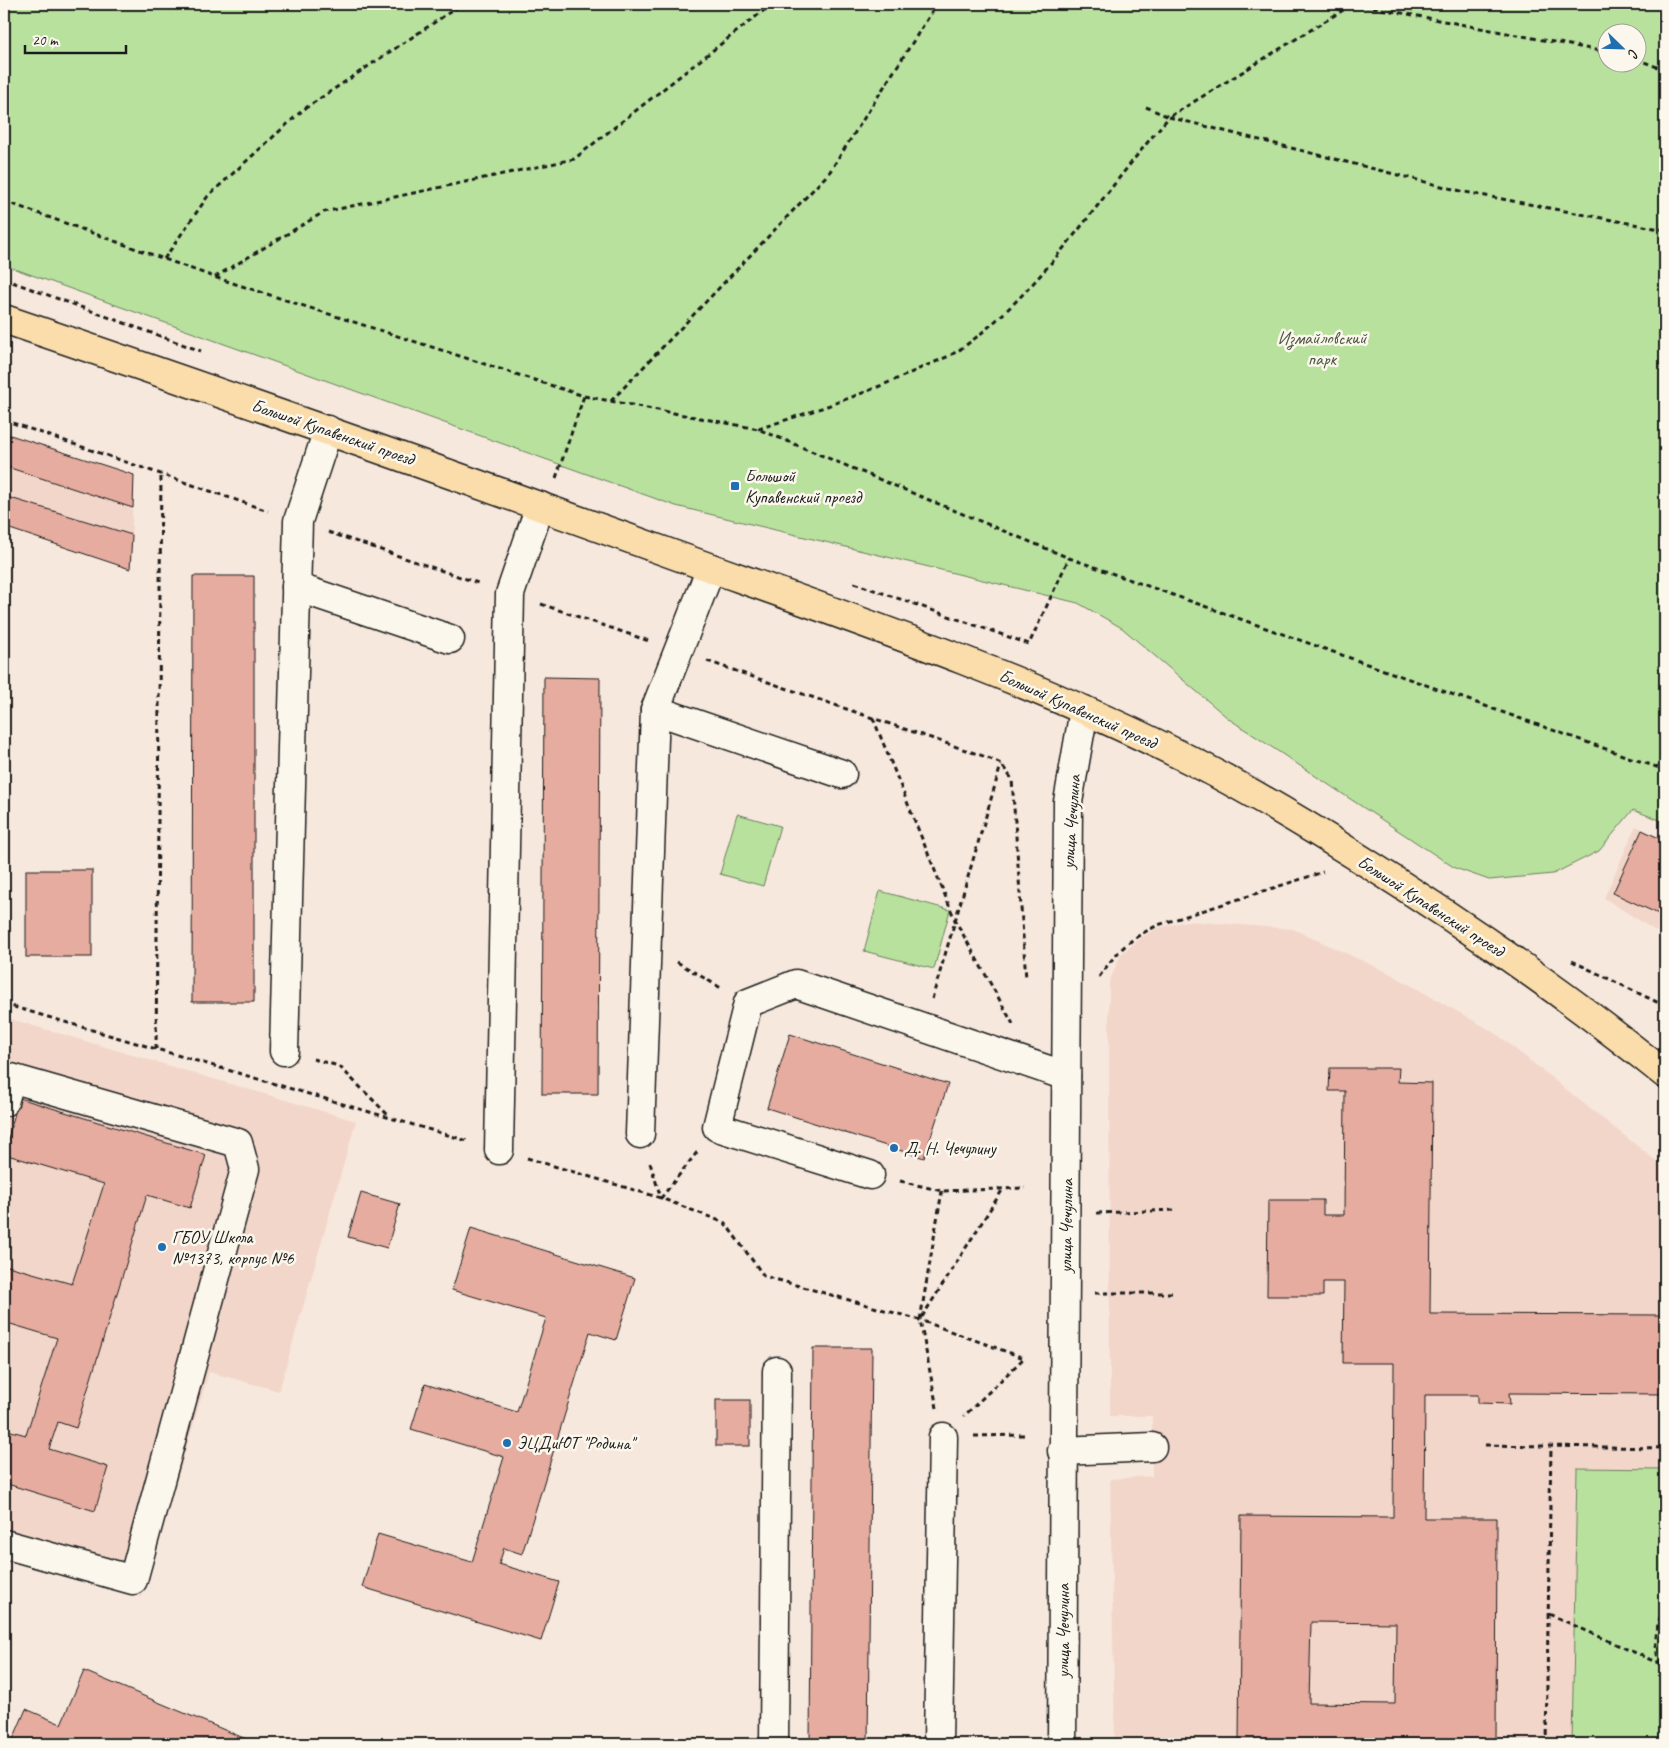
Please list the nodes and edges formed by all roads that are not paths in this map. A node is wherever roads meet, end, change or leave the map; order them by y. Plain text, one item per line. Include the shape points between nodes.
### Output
1 (4, 319) edge
2 (328, 430) junction
3 (540, 506) junction
4 (711, 568) junction
5 (296, 587) junction
6 (450, 639) dead end
7 (655, 710) junction
8 (1084, 710) junction
9 (842, 774) dead end
10 (284, 1051) road end
11 (1665, 1074) edge
12 (1066, 1076) junction
13 (4, 1102) edge
14 (640, 1134) road end
15 (499, 1150) dead end
16 (870, 1174) road end
17 (777, 1371) dead end
18 (943, 1437) road end
19 (1152, 1447) dead end
20 (1062, 1451) junction
21 (4, 1544) edge
22 (774, 1744) edge
23 (938, 1744) edge
24 (1062, 1744) edge

1 - 2 main road, Большой Купавенский проезд
2 - 3 main road, Большой Купавенский проезд
2 - 5 street via 298,521
3 - 4 main road, Большой Купавенский проезд
3 - 15 street via 510,594
4 - 7 street
4 - 8 main road, Большой Купавенский проезд via 1016,680
5 - 6 street
5 - 10 street
7 - 9 street
7 - 14 street
8 - 11 main road, Большой Купавенский проезд via 1182,756 1286,812 1418,894 1522,966
8 - 12 street, улица Чечулина via 1068,802
12 - 16 street via 796,984 748,1003 717,1127
12 - 20 street, улица Чечулина
13 - 21 street via 11,1078 238,1143 245,1169 133,1580
17 - 22 street
18 - 23 street
19 - 20 street
20 - 24 street, улица Чечулина

